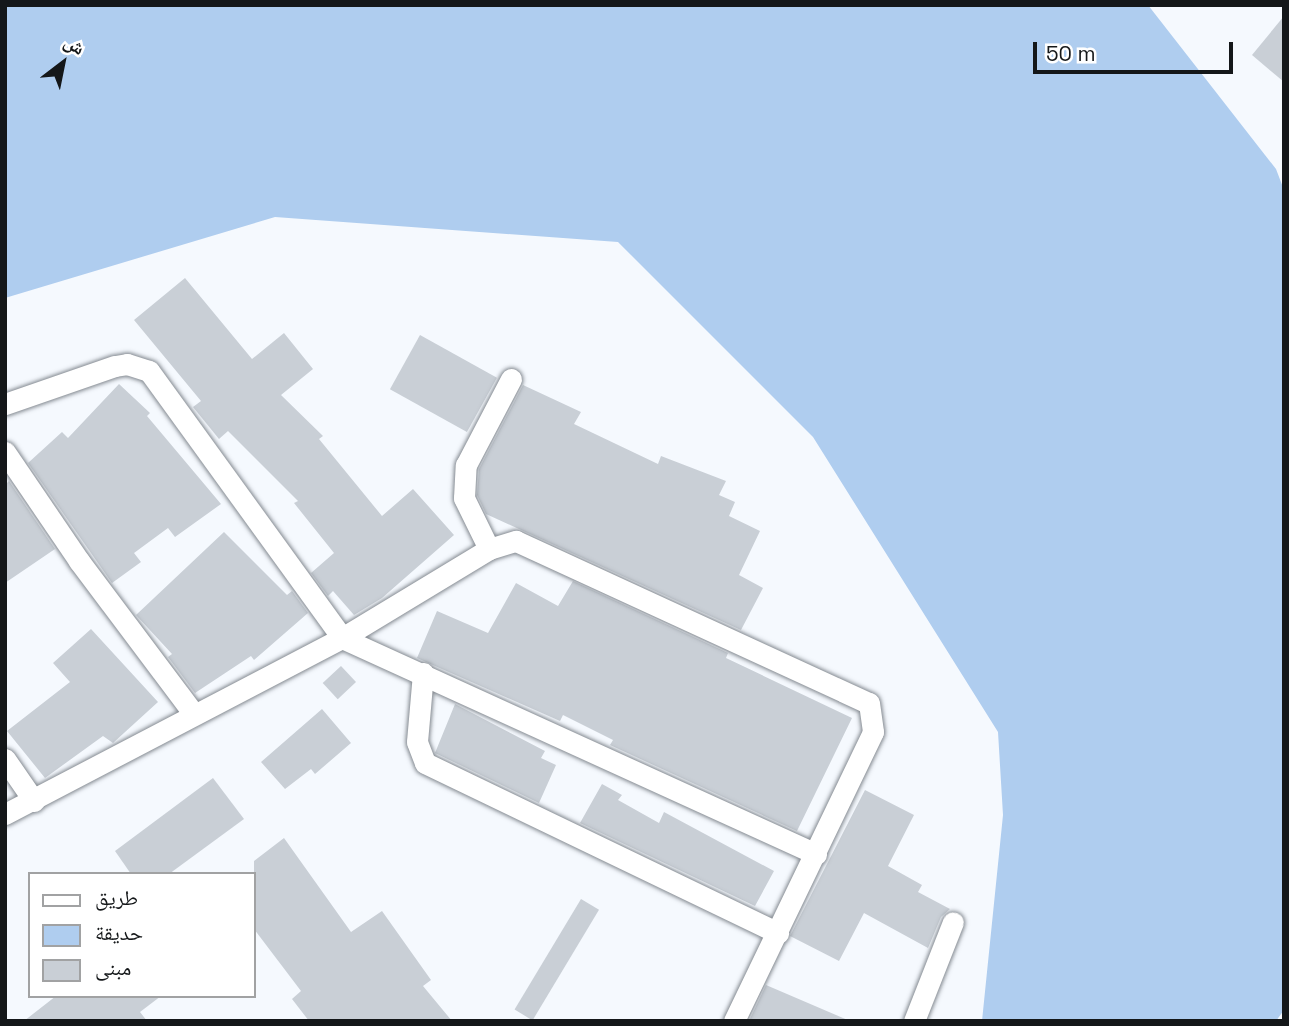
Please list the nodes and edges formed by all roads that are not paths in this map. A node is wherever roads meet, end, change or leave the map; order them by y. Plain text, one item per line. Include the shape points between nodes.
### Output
1 (511, 379) dead end
2 (5, 404) edge
3 (5, 452) edge
4 (489, 549) junction
5 (342, 638) junction
6 (423, 673) junction
7 (194, 714) junction
8 (5, 759) edge
9 (34, 801) junction
10 (5, 814) edge
11 (816, 854) junction
12 (953, 922) dead end
13 (778, 933) junction
14 (734, 1021) edge
15 (914, 1021) edge

1 - 4 street via 466,465 464,498
2 - 5 street via 115,366 127,364 149,371
3 - 7 street via 79,561
4 - 5 street
4 - 11 street via 516,541 556,555 869,703 873,732
5 - 6 street
5 - 7 street
6 - 11 street
6 - 13 street via 417,742 425,763
7 - 9 street
8 - 9 street
9 - 10 street
11 - 13 street
12 - 15 street
13 - 14 street

